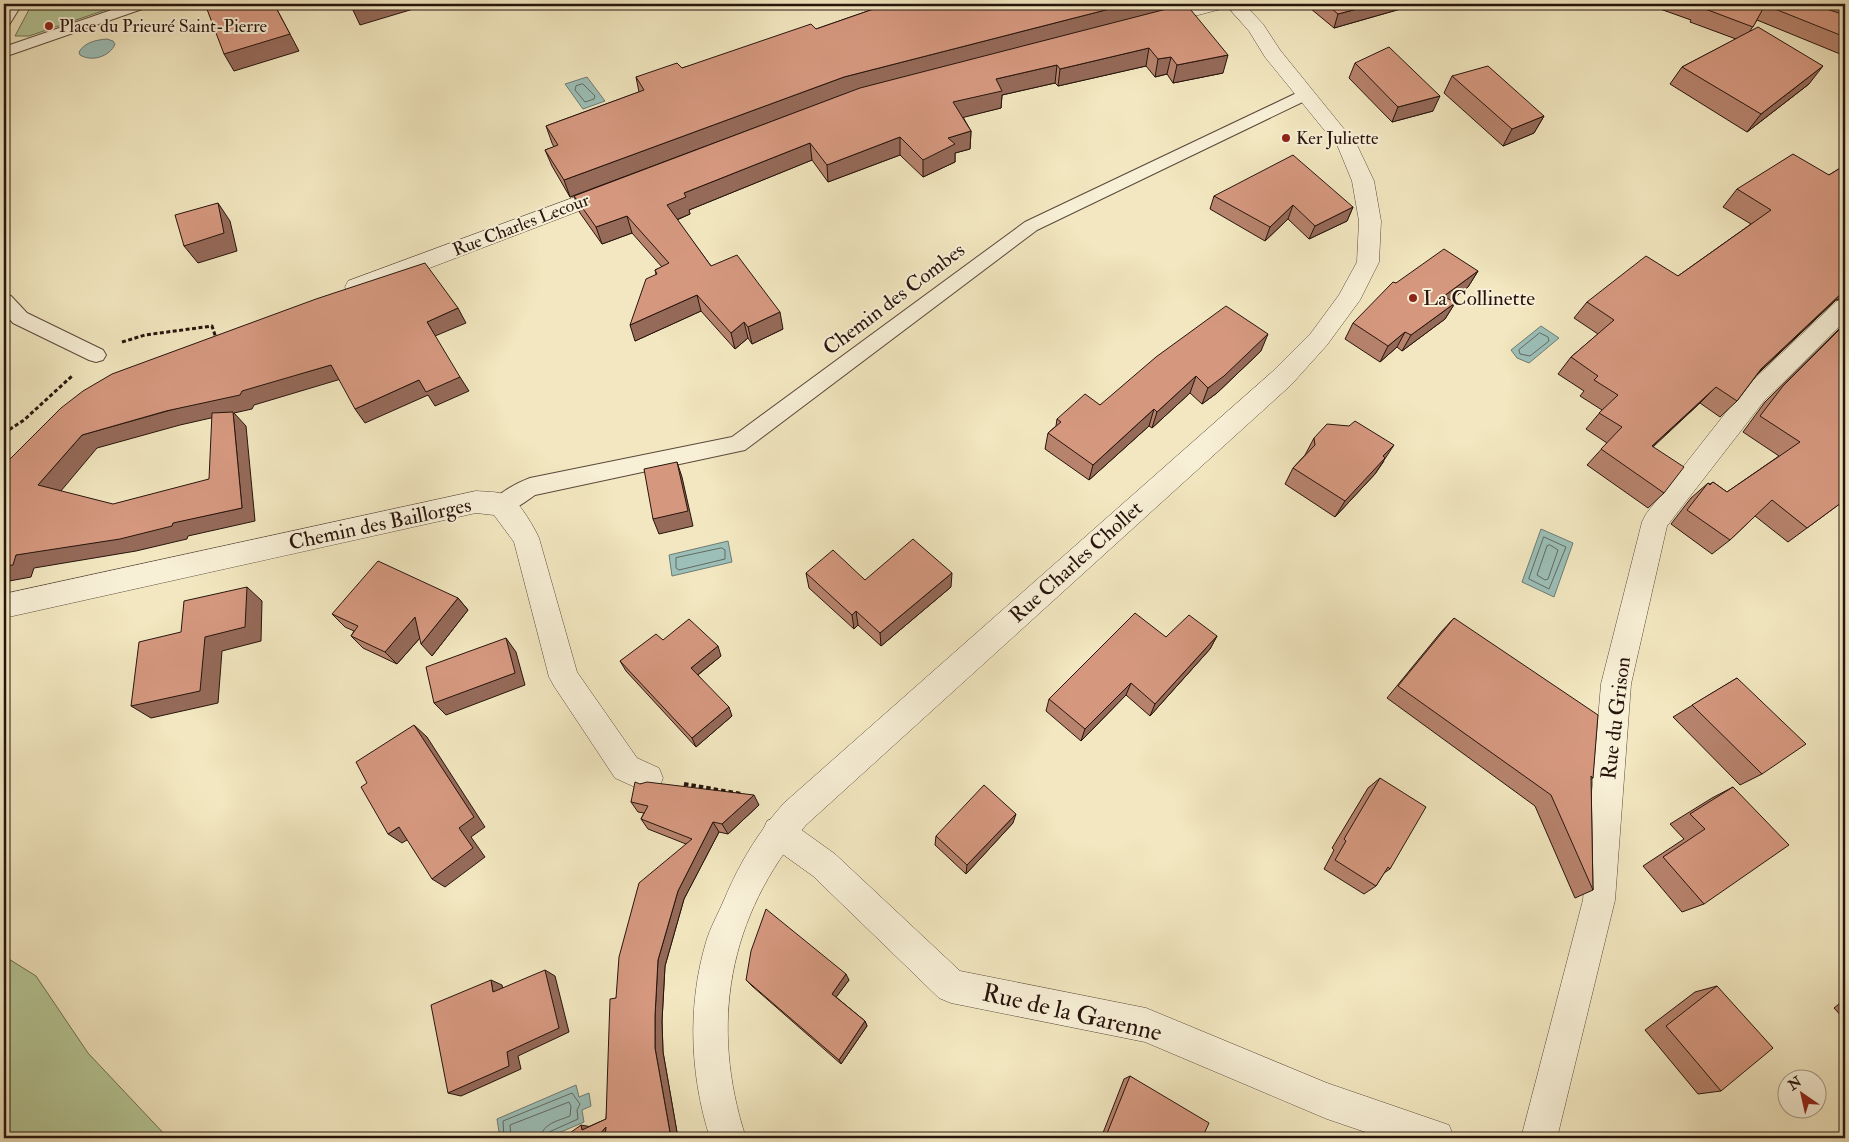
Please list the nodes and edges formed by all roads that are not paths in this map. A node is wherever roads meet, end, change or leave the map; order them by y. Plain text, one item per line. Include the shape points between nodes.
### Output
1 (14, 4) edge
2 (143, 4) edge
3 (1218, 4) edge
4 (1234, 4) edge
5 (4, 22) edge
6 (1136, 25) edge
7 (4, 52) edge
8 (1305, 94) junction
9 (628, 185) edge
10 (338, 294) edge
11 (4, 301) edge
12 (1845, 307) edge
13 (96, 354) road end
14 (502, 505) junction
15 (4, 606) edge
16 (648, 778) road end
17 (778, 832) junction
18 (728, 1138) edge
19 (1436, 1138) edge
20 (1539, 1138) edge

1 - 5 lane
2 - 7 lane
3 - 6 street
4 - 8 street, Rue Charles Chollet
8 - 14 lane, Chemin des Combes via 1031,226 738,444 530,487
8 - 17 street, Rue Charles Chollet via 1347,145 1363,181 1370,221 1368,262 1348,300 1319,339 1282,378
9 - 10 street, Rue Charles Lecour
11 - 13 lane via 20,318
12 - 20 street, Rue du Grison via 1755,394 1655,522 1616,684 1599,900
14 - 15 street, Chemin des Baillorges via 476,502
14 - 16 street, Chemin des Baillorges via 526,538 564,677 626,768
17 - 18 street, Rue Charles Chollet via 745,889 722,942 711,1012 712,1053 721,1118
17 - 19 street, Rue de la Garenne via 824,865 950,986 1146,1025 1327,1101

